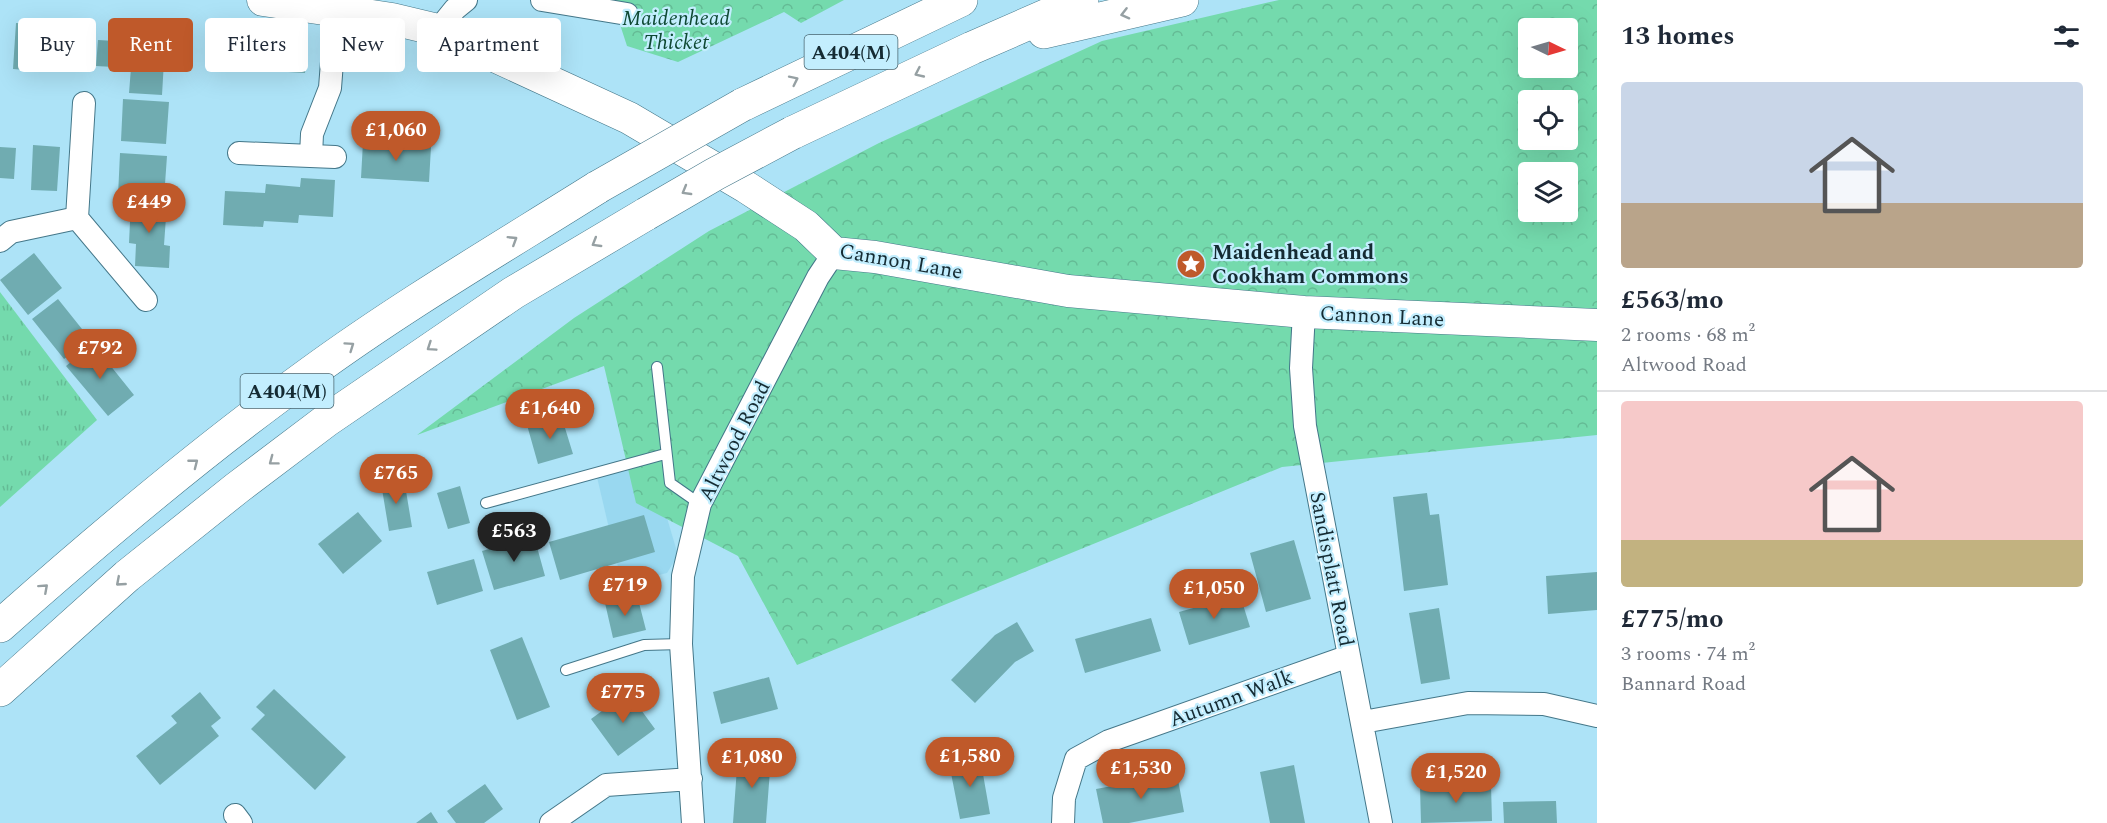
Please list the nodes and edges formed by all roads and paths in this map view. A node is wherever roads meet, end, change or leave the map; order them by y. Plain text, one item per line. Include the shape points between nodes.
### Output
1 (263, 0) edge
2 (466, 0) edge
3 (542, 0) edge
4 (961, 0) edge
5 (1082, 0) edge
6 (1182, 0) edge
7 (589, 4) edge
8 (336, 10) junction
9 (627, 14) dead end
10 (447, 18) edge
11 (417, 25) edge
12 (972, 48) junction
13 (529, 72) edge
14 (84, 103) dead end
15 (239, 153) dead end
16 (311, 156) junction
17 (335, 157) dead end
18 (77, 218) junction
19 (0, 241) edge
20 (834, 253) junction
21 (146, 300) dead end
22 (1304, 312) junction
23 (1597, 325) edge
24 (657, 367) dead end
25 (665, 454) junction
26 (486, 503) dead end
27 (700, 504) junction
28 (0, 626) edge
29 (681, 644) junction
30 (1348, 656) junction
31 (566, 670) dead end
32 (0, 690) edge
33 (1597, 716) edge
34 (1363, 722) junction
35 (691, 779) junction
36 (551, 823) edge
37 (693, 823) edge
38 (1063, 823) edge
39 (1381, 823) edge

1 - 8 street, Cannon Lane
2 - 10 street
3 - 7 street
28 -> 4 highway, A404(M), bridge via 154,494 308,374 395,314 598,187 742,105
5 - 12 highway, A404(M)
6 -> 12 highway, A404(M)
7 - 9 street
8 - 11 street, Cannon Lane
8 - 16 street via 330,88 312,134
12 -> 32 highway, A404(M), bridge via 792,132 513,293 327,420 237,488 127,576
13 - 20 street, Cannon Lane via 629,118 756,193 806,226
14 - 18 street
15 - 16 street
16 - 17 street
18 - 19 street via 11,232
18 - 21 street
20 - 22 street, Cannon Lane via 1068,291
20 - 27 street, Altwood Road
22 - 23 street, Cannon Lane
22 - 30 street, Sandisplatt Road via 1300,368 1305,426
24 - 25 lane
25 - 26 lane
25 - 27 lane via 670,483
27 - 29 street, Altwood Road via 683,576
29 - 31 lane via 644,645
29 - 35 street, Altwood Road
30 - 34 street, Sandisplatt Road
30 - 38 street, Autumn Walk via 1109,741 1076,759 1064,798
33 - 34 street via 1544,704 1468,703
34 - 39 street, Sandisplatt Road
35 - 36 street via 606,785
35 - 37 street, Altwood Road

